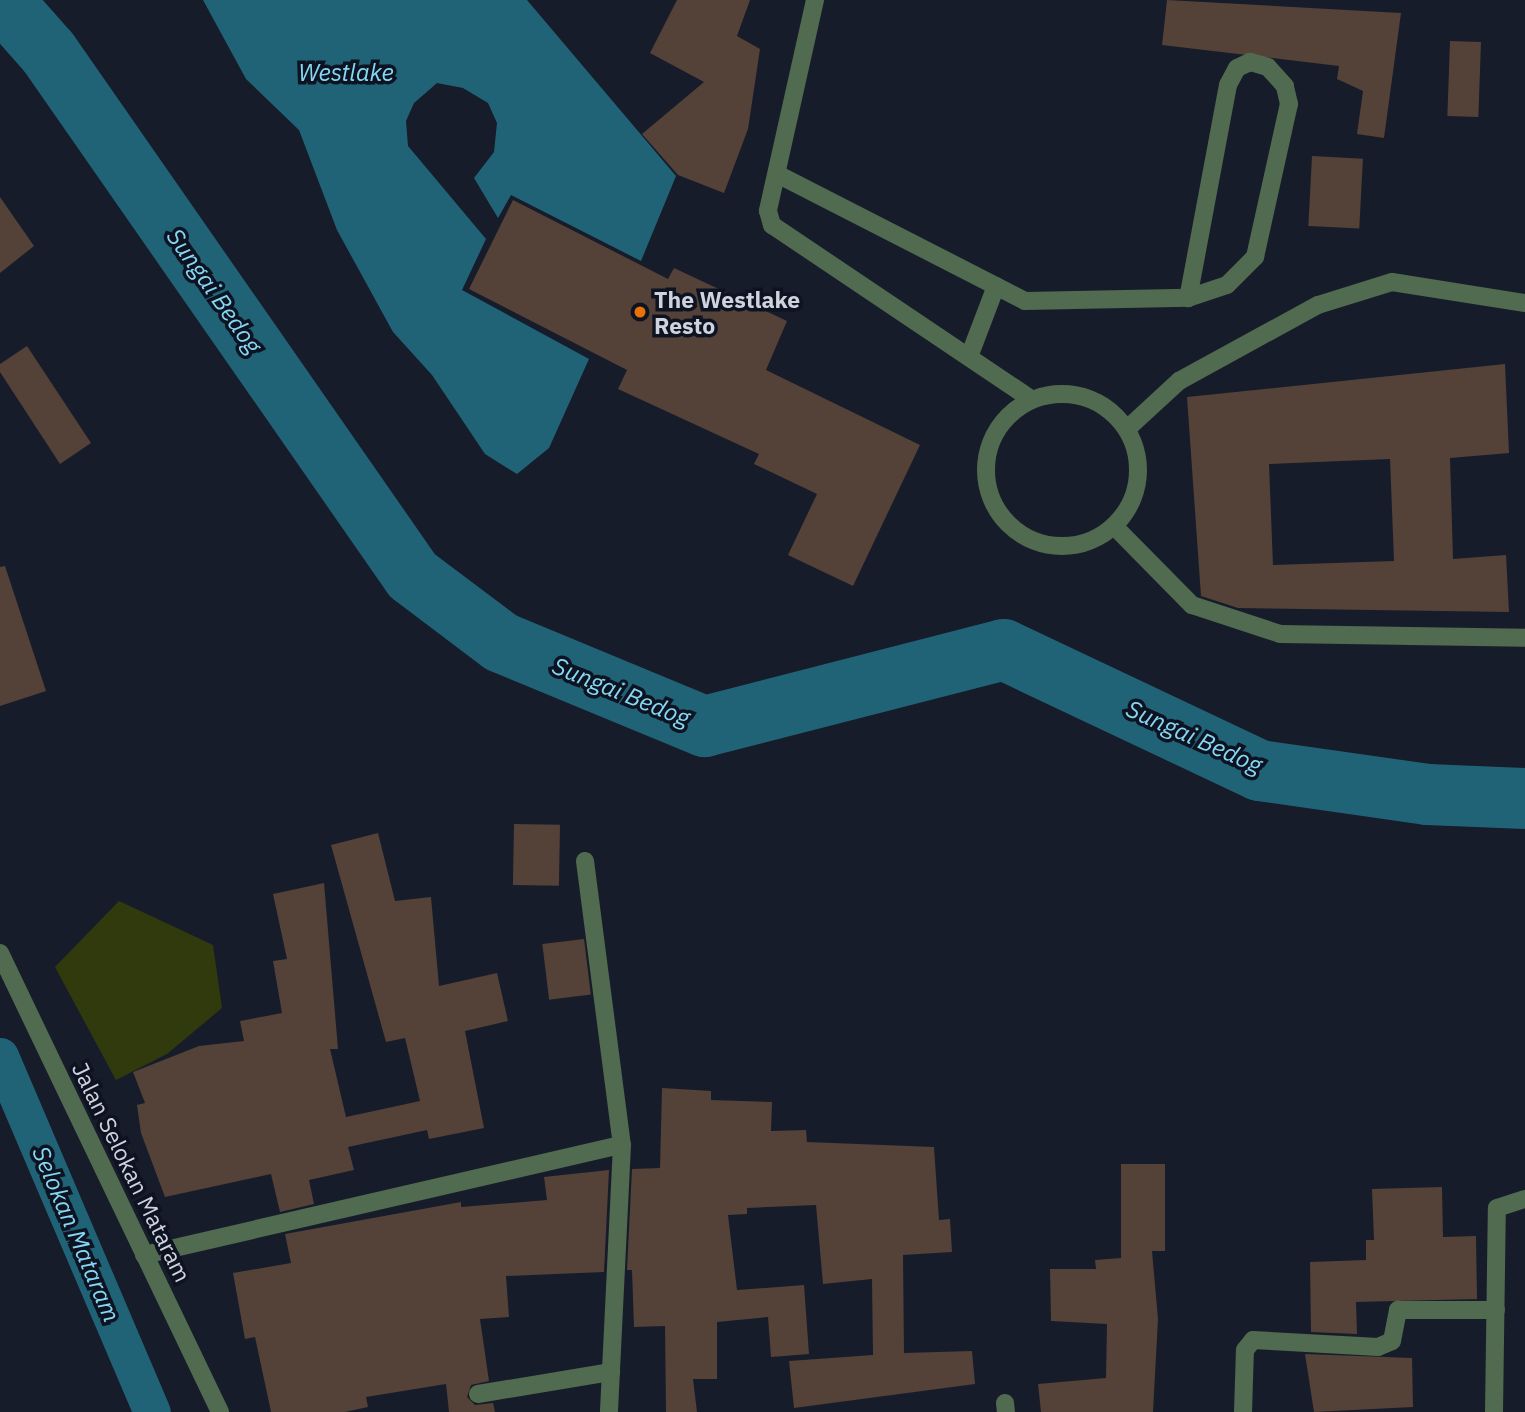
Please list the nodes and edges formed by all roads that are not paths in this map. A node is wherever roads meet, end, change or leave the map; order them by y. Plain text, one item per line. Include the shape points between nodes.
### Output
1 (815, 0) edge
2 (779, 175) junction
3 (996, 286) junction
4 (1188, 298) junction
5 (1525, 303) edge
6 (969, 357) junction
7 (1031, 399) junction
8 (1127, 429) junction
9 (1115, 527) junction
10 (1525, 638) edge
11 (585, 861) dead end
12 (0, 953) edge
13 (622, 1145) junction
14 (1525, 1199) edge
15 (145, 1255) junction
16 (1496, 1310) junction
17 (611, 1372) junction
18 (478, 1394) dead end
19 (220, 1412) edge
20 (609, 1412) edge
21 (1243, 1412) edge
22 (1494, 1412) edge

1 - 2 street
2 - 3 street
2 - 6 street via 768,211 772,225
3 - 4 street via 1025,301
3 - 6 street
4 - 4 street via 1228,85 1237,68 1250,62 1268,66 1285,86 1289,104 1255,257 1227,285
5 - 8 street via 1392,282 1318,305 1179,381
6 - 7 street
7 - 8 street via 1066,393 1100,404
7 - 9 street via 997,428 985,471 998,514 1031,542 1076,547
8 - 9 street via 1139,463 1135,498
9 - 10 street via 1192,605 1280,634
11 - 13 street
12 - 15 street, Jalan Selokan Mataram
13 - 15 street
13 - 17 street
14 - 16 street via 1497,1209
15 - 19 street, Jalan Selokan Mataram
16 - 21 street via 1398,1310 1392,1341 1378,1347 1253,1340 1245,1350
16 - 22 street
17 - 18 street
17 - 20 street

